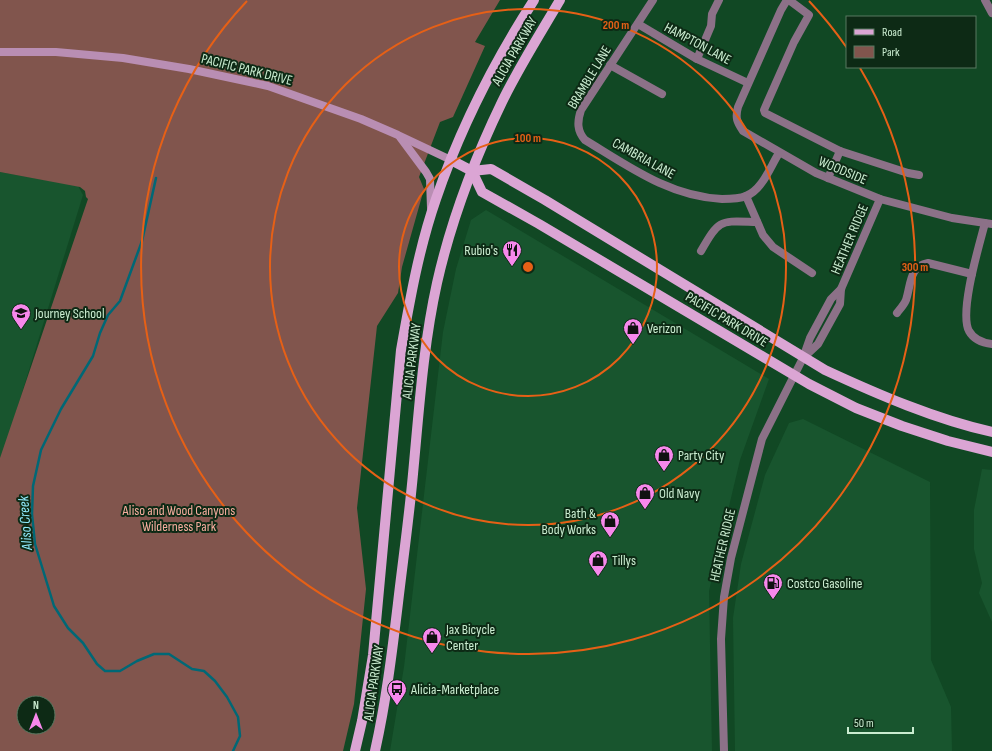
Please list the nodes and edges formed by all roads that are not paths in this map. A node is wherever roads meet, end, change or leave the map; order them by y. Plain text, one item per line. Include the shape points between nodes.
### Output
1 (534, 0) edge
2 (560, 0) edge
3 (653, 0) edge
4 (719, 0) edge
5 (788, 0) edge
6 (985, 0) edge
7 (992, 13) edge
8 (638, 24) junction
9 (0, 52) edge
10 (697, 59) junction
11 (610, 64) junction
12 (748, 83) junction
13 (662, 94) dead end
14 (578, 129) joint
15 (398, 135) junction
16 (840, 151) junction
17 (779, 153) junction
18 (451, 160) junction
19 (472, 171) junction
20 (919, 175) dead end
21 (828, 178) junction
22 (746, 196) junction
23 (880, 199) junction
24 (432, 212) junction
25 (757, 222) junction
26 (988, 224) edge
27 (701, 251) dead end
28 (812, 272) dead end
29 (972, 274) junction
30 (897, 313) dead end
31 (992, 344) edge
32 (803, 358) junction
33 (794, 375) junction
34 (992, 432) edge
35 (992, 452) edge
36 (355, 751) edge
37 (375, 751) edge
38 (724, 751) edge

1 - 18 main road, ALICIA PARKWAY via 478,98
2 - 19 main road, ALICIA PARKWAY via 502,101
3 - 8 street, BRAMBLE LANE
4 - 10 street
5 - 12 street, WOODSIDE
5 - 16 street via 809,15 794,42 764,110 765,114
6 - 7 street
8 - 10 street, HAMPTON LANE
8 - 11 street, BRAMBLE LANE
9 - 15 main road, PACIFIC PARK DRIVE via 56,52 123,58 228,77 268,86 354,116
10 - 12 street, HAMPTON LANE
11 - 13 street
11 - 14 street, BRAMBLE LANE via 581,110
12 - 17 street, WOODSIDE via 738,108 737,123 743,131
14 - 22 street, CAMBRIA LANE via 585,140 670,188 716,198 733,199
15 - 18 main road, PACIFIC PARK DRIVE
15 - 24 main road via 430,179
16 - 20 street
16 - 21 street
17 - 21 street, WOODSIDE
17 - 22 street via 761,184
18 - 19 main road, PACIFIC PARK DRIVE
18 - 24 main road, ALICIA PARKWAY
19 - 32 main road, PACIFIC PARK DRIVE via 491,169
19 - 33 main road, PACIFIC PARK DRIVE via 482,192
19 - 37 main road, ALICIA PARKWAY via 449,238 432,306 392,649
21 - 23 street, WOODSIDE
22 - 25 street
23 - 26 street, WOODSIDE via 952,218
23 - 32 street, HEATHER RIDGE via 841,289 831,299 810,338
24 - 36 main road, ALICIA PARKWAY via 417,267 401,350 373,655
25 - 27 street via 724,222 712,233
25 - 28 street via 773,247
26 - 29 street
29 - 30 street via 928,263 921,264 916,269 905,302
29 - 31 street via 966,322 969,332 976,340
32 - 33 street, HEATHER RIDGE
32 - 34 main road, PACIFIC PARK DRIVE via 865,389 942,418
33 - 35 main road, PACIFIC PARK DRIVE via 840,400 884,419 942,439
33 - 38 street, HEATHER RIDGE via 762,439 731,558 724,597 721,639

